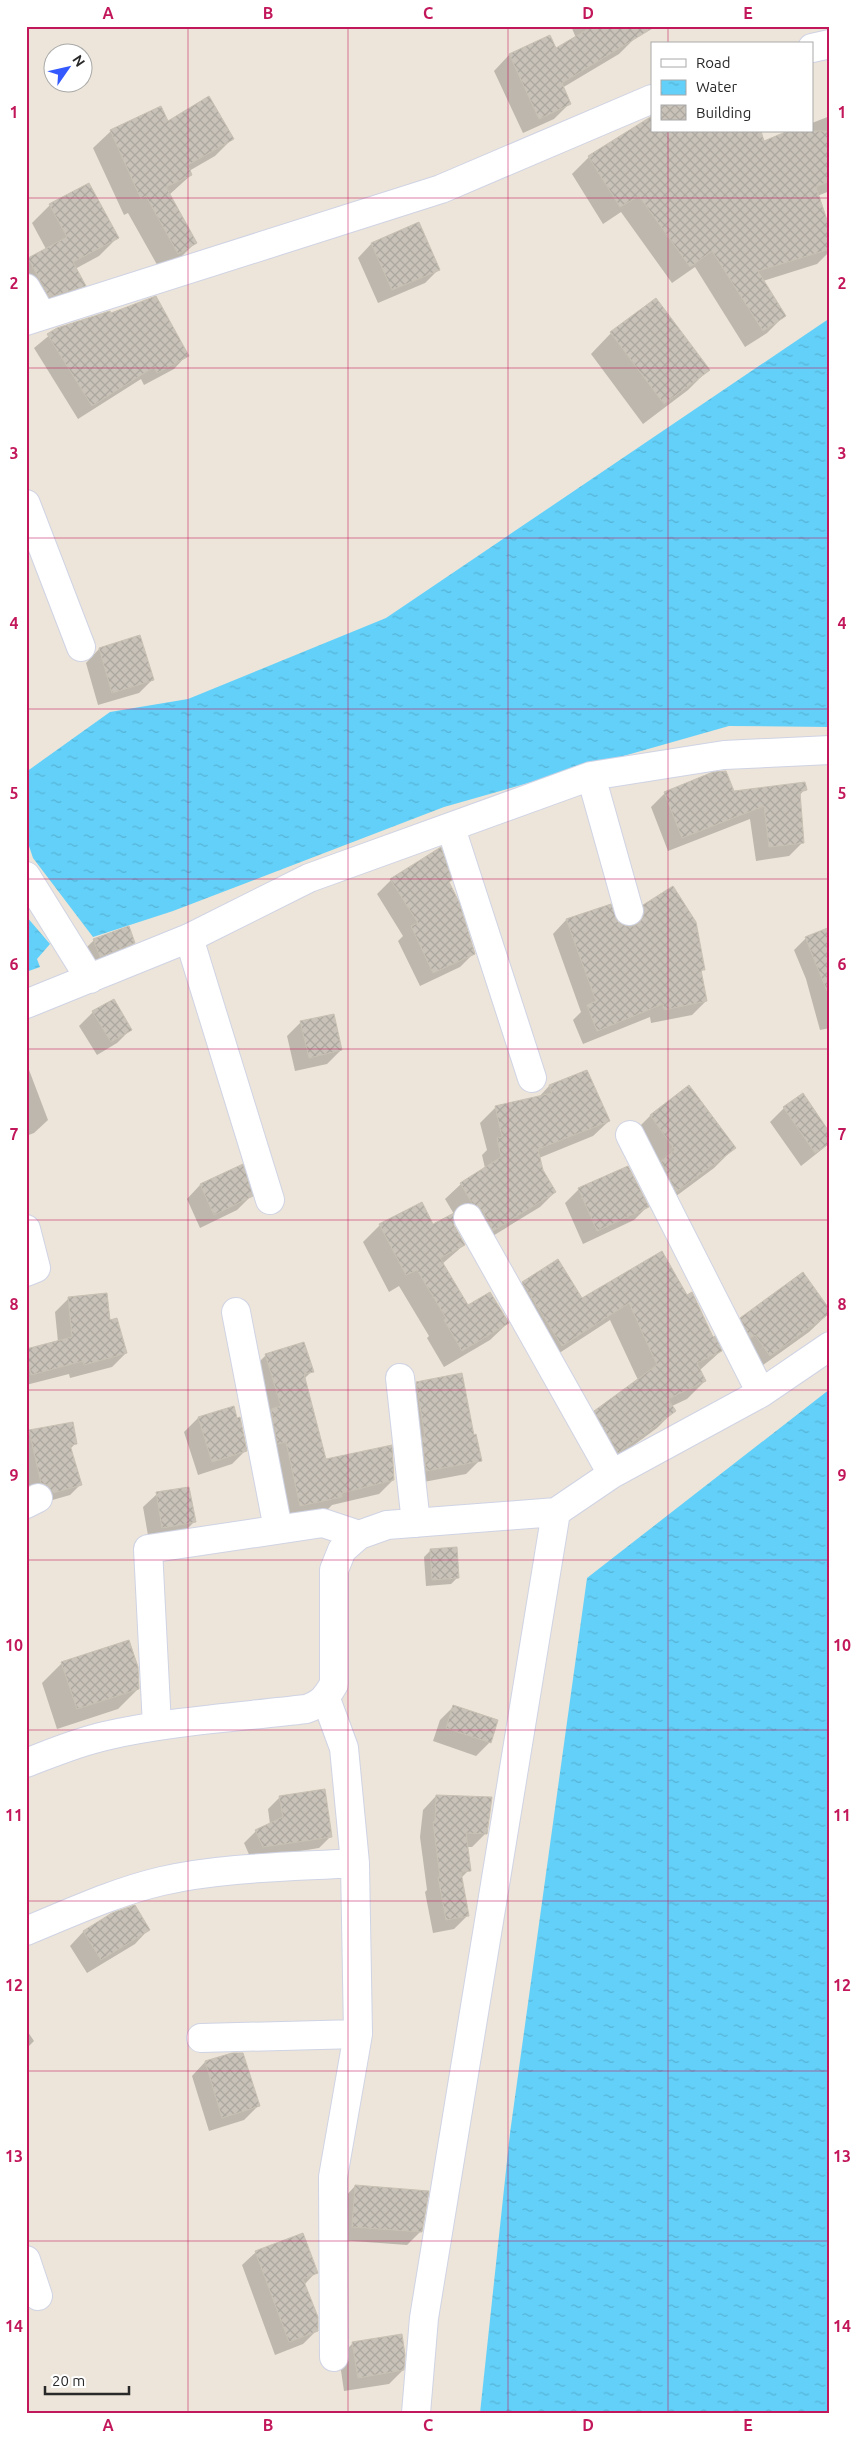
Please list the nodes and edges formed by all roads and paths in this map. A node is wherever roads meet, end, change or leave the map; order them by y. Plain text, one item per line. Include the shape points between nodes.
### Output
1 (830, 44) edge
2 (814, 48) edge
3 (651, 99) edge
4 (26, 288) edge
5 (34, 317) edge
6 (26, 504) edge
7 (81, 647) dead end
8 (830, 750) edge
9 (591, 776) junction
10 (451, 828) junction
11 (26, 876) edge
12 (630, 911) dead end
13 (189, 938) junction
14 (90, 979) junction
15 (26, 1004) edge
16 (532, 1078) dead end
17 (630, 1135) dead end
18 (270, 1200) dead end
19 (468, 1218) dead end
20 (26, 1229) edge
21 (26, 1272) edge
22 (236, 1312) dead end
23 (830, 1346) edge
24 (400, 1378) dead end
25 (761, 1393) junction
26 (612, 1474) junction
27 (556, 1512) junction
28 (416, 1523) junction
29 (278, 1529) junction
30 (359, 1535) junction
31 (326, 1699) junction
32 (157, 1726) junction
33 (26, 1763) edge
34 (355, 1863) junction
35 (26, 1931) edge
36 (358, 2034) junction
37 (201, 2038) dead end
38 (26, 2260) edge
39 (38, 2296) dead end
40 (334, 2357) dead end
41 (416, 2413) edge

1 - 2 street
3 - 5 street via 441,189
4 - 5 street
6 - 7 street
8 - 9 street via 724,755
9 - 10 street
9 - 12 street
10 - 13 street via 309,878
10 - 16 street
11 - 14 street
13 - 14 street
13 - 18 street
14 - 15 street
17 - 25 street
19 - 26 street
20 - 21 street via 36,1268
22 - 29 street
23 - 25 street
24 - 28 street
25 - 26 street
26 - 27 street
27 - 28 street
27 - 41 street via 426,2308
28 - 30 street via 387,1525
29 - 30 street via 323,1523
29 - 32 street via 148,1548
30 - 31 street via 342,1550 334,1570 334,1684
31 - 32 street via 306,1709
31 - 34 street via 344,1748
32 - 33 street via 104,1736
34 - 35 street via 219,1872 162,1881 97,1902
34 - 36 street
36 - 37 street
36 - 40 street via 333,2176
38 - 39 street

